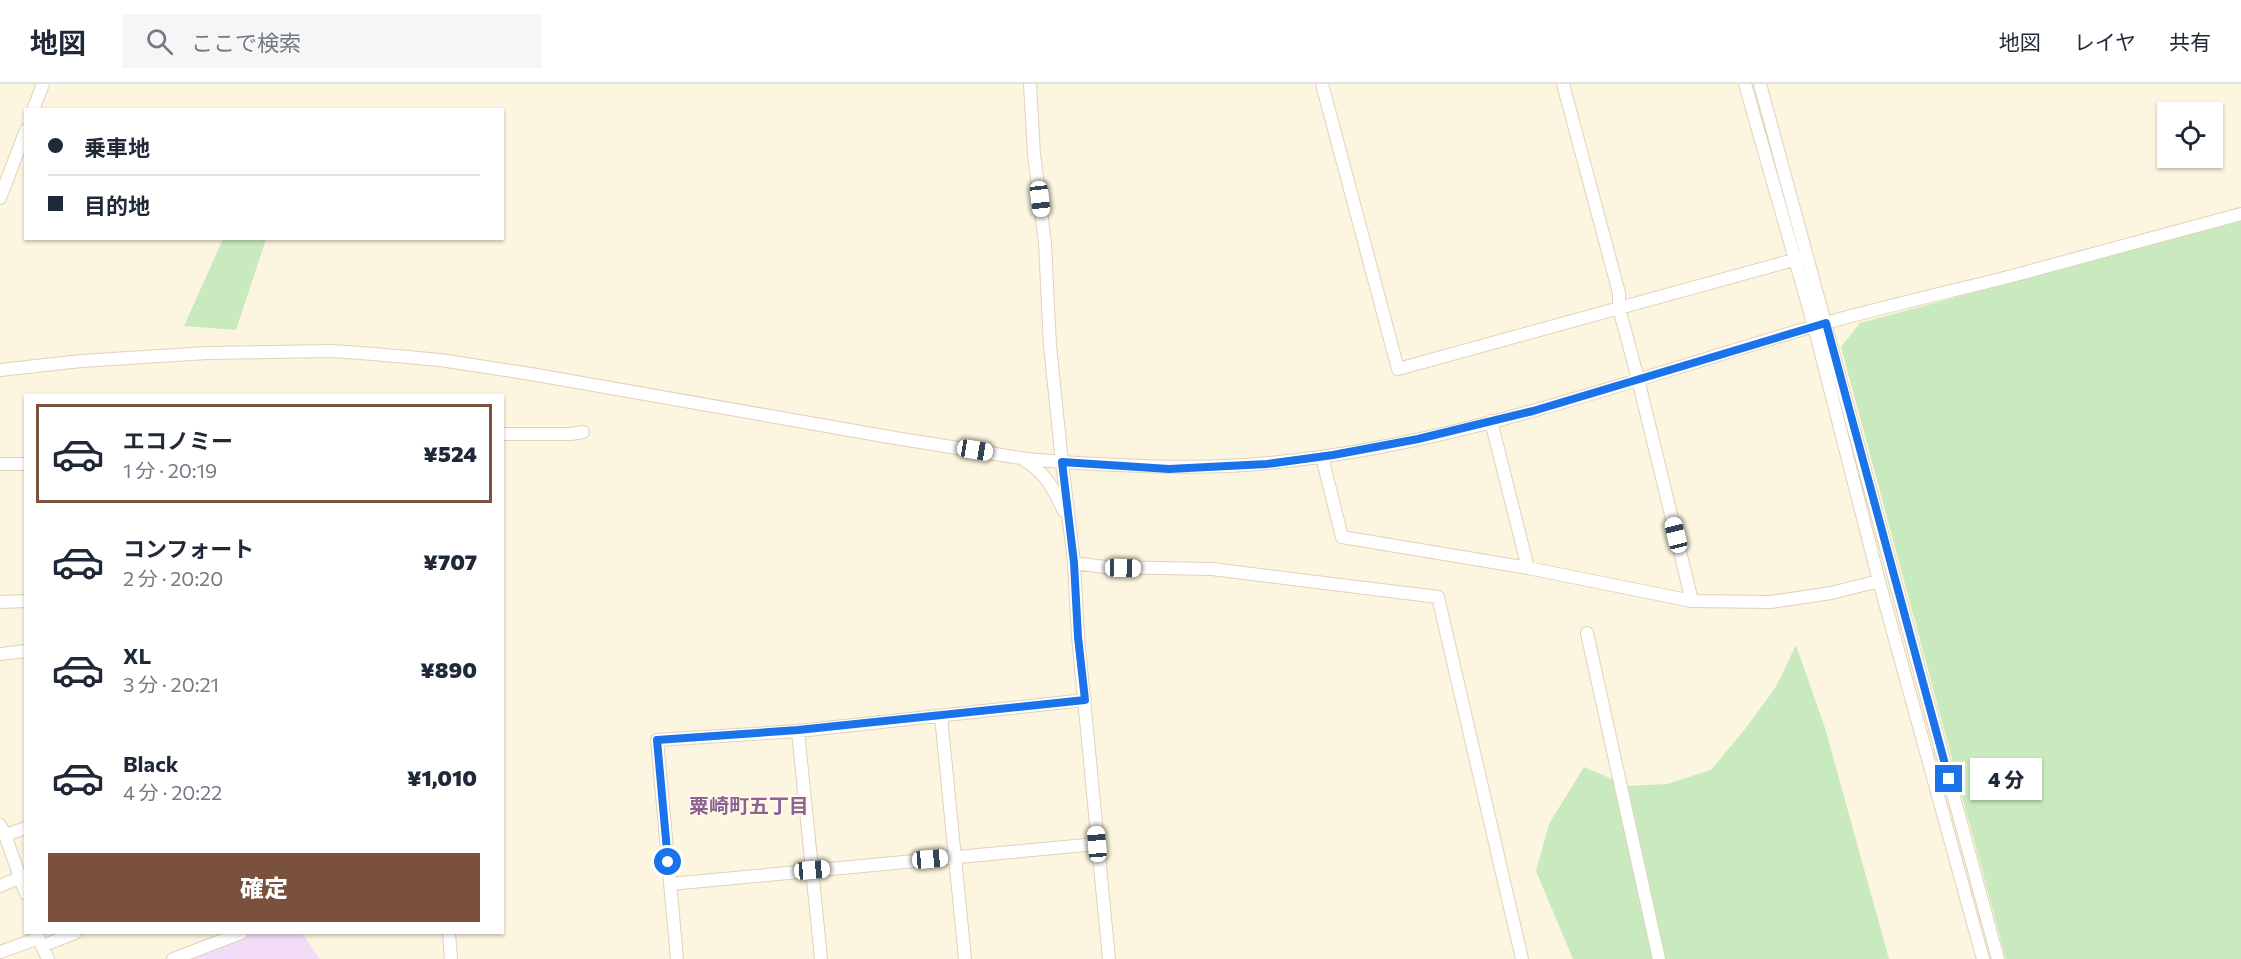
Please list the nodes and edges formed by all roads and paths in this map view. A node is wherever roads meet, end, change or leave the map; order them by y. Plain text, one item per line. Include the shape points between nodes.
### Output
1 (43, 84) edge
2 (1030, 84) edge
3 (1322, 84) edge
4 (1563, 84) edge
5 (1745, 84) edge
6 (1760, 84) edge
7 (34, 108) edge
8 (24, 135) edge
9 (0, 198) edge
10 (2241, 214) edge
11 (1800, 258) junction
12 (1619, 308) junction
13 (1820, 325) junction
14 (0, 369) edge
15 (1638, 379) junction
16 (1491, 421) junction
17 (583, 432) dead end
18 (504, 434) edge
19 (1322, 457) junction
20 (1021, 458) junction
21 (1062, 462) junction
22 (0, 464) edge
23 (24, 464) edge
24 (1067, 517) junction
25 (1074, 563) junction
26 (1528, 568) junction
27 (1879, 581) junction
28 (24, 601) edge
29 (0, 602) edge
30 (1692, 602) junction
31 (1587, 633) dead end
32 (0, 650) edge
33 (24, 651) edge
34 (1085, 700) junction
35 (941, 716) junction
36 (798, 730) junction
37 (24, 828) edge
38 (3, 830) edge
39 (1097, 844) junction
40 (954, 857) junction
41 (812, 870) junction
42 (670, 884) junction
43 (0, 886) edge
44 (24, 887) edge
45 (69, 934) edge
46 (238, 934) edge
47 (449, 934) edge
48 (39, 939) edge
49 (0, 952) edge
50 (48, 959) edge
51 (173, 959) edge
52 (451, 959) edge
53 (677, 959) edge
54 (821, 959) edge
55 (964, 959) edge
56 (1109, 959) edge
57 (1522, 959) edge
58 (1659, 959) edge
59 (1983, 959) edge
60 (1998, 959) edge

1 - 7 street
2 - 21 street
3 - 12 street via 1398,369
4 - 12 street via 1619,293
5 - 11 street
6 - 11 street
8 - 9 street
10 - 13 street
11 - 12 street
11 - 13 street
12 - 15 street
13 - 15 street
13 - 27 street
13 - 60 street
14 - 20 street via 207,353 374,354 531,374
15 - 16 street
15 - 30 street
16 - 19 street
16 - 26 street
17 - 18 street
19 - 21 street via 1169,469
19 - 26 street via 1342,537
20 - 21 street
20 - 24 street via 1048,479
21 - 24 street
22 - 23 street
24 - 25 street
25 - 34 street
25 - 57 street via 1212,569 1438,597
26 - 30 street
27 - 30 street via 1771,602
27 - 59 street
28 - 29 street
31 - 58 street
32 - 33 street
34 - 35 street
34 - 39 street
35 - 36 street
35 - 40 street
36 - 41 street
36 - 42 street via 657,740
37 - 38 street
38 - 44 street
39 - 40 street
39 - 56 street
40 - 41 street
40 - 55 street
41 - 42 street
41 - 54 street
42 - 53 street
43 - 44 street
45 - 48 street
46 - 51 street
47 - 52 street
48 - 49 street
48 - 50 street

